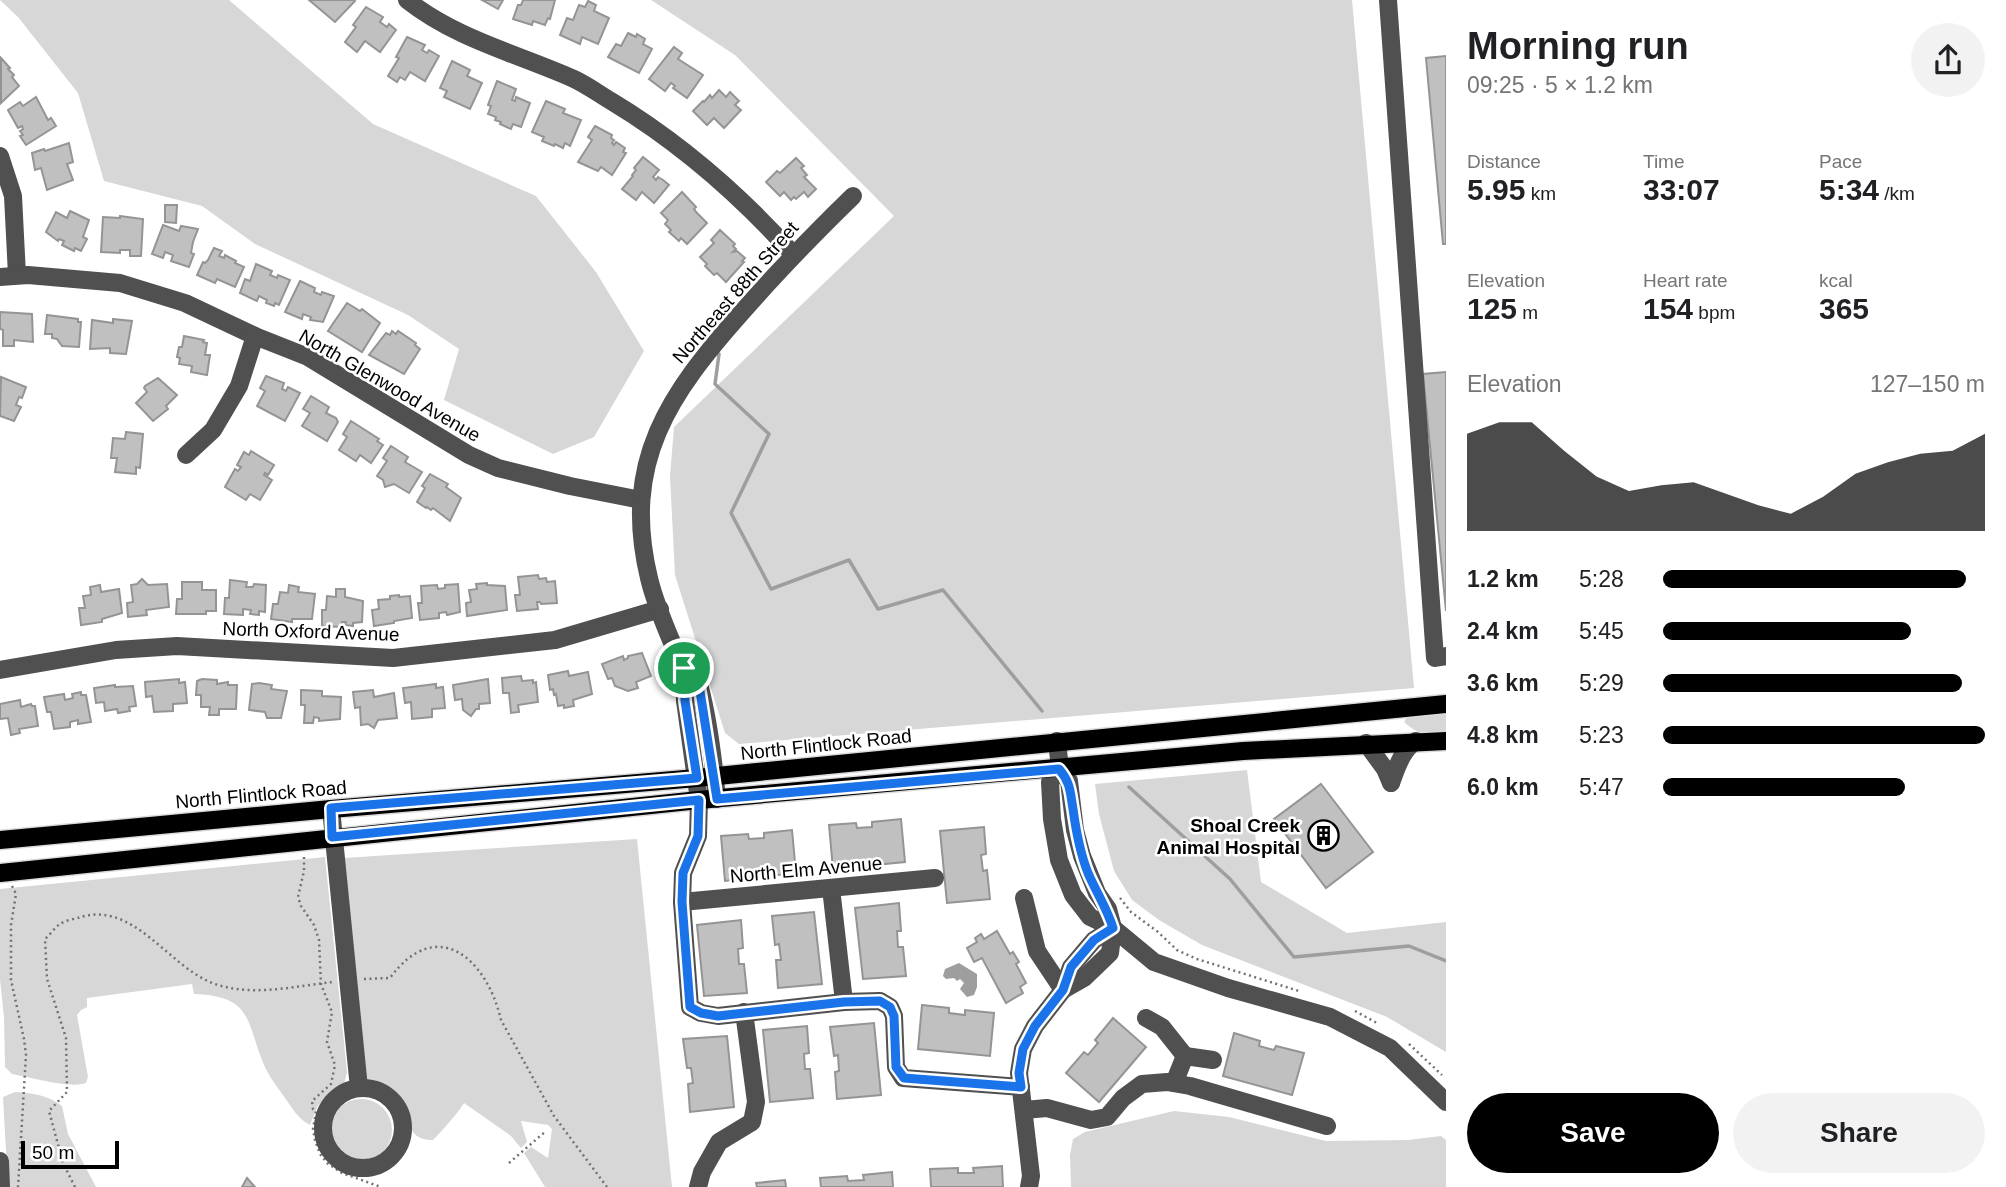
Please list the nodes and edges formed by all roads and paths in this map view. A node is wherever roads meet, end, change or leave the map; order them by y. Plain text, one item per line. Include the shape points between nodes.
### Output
1 (407, 0) edge
2 (1388, 0) edge
3 (0, 156) edge
4 (853, 195) dead end
5 (793, 254) junction
6 (8, 276) edge
7 (255, 337) junction
8 (186, 455) dead end
9 (641, 500) junction
10 (660, 610) junction
11 (1446, 656) edge
12 (0, 670) edge
13 (1446, 704) edge
14 (1382, 710) junction
15 (1058, 741) junction
16 (1416, 741) junction
17 (1446, 741) edge
18 (1366, 743) junction
19 (1385, 743) junction
20 (1059, 769) junction
21 (706, 777) junction
22 (708, 799) junction
23 (331, 808) junction
24 (332, 837) junction
25 (0, 840) edge
26 (303, 854) dead end
27 (5, 878) edge
28 (935, 878) dead end
29 (831, 888) junction
30 (1114, 890) dead end
31 (1024, 898) dead end
32 (682, 902) junction
33 (1113, 928) junction
34 (357, 979) dead end
35 (338, 982) dead end
36 (321, 984) junction
37 (1063, 990) junction
38 (1300, 991) dead end
39 (844, 1002) junction
40 (1350, 1009) dead end
41 (744, 1012) junction
42 (1146, 1018) dead end
43 (1382, 1026) dead end
44 (1402, 1039) dead end
45 (1185, 1056) junction
46 (1213, 1060) dead end
47 (1446, 1080) edge
48 (1174, 1083) junction
49 (1021, 1087) junction
50 (359, 1088) junction
51 (1446, 1102) edge
52 (1024, 1110) junction
53 (1327, 1126) dead end
54 (546, 1131) dead end
55 (0, 1161) edge
56 (509, 1163) dead end
57 (1, 1187) edge
58 (18, 1187) edge
59 (75, 1187) edge
60 (381, 1187) edge
61 (607, 1187) edge
62 (698, 1187) edge
63 (1029, 1187) edge

1 - 5 street via 461,34 576,80 641,119 713,174
2 - 11 street via 1435,657
3 - 6 street via 13,196
4 - 5 street, Northeast 88th Street
5 - 9 street, Northeast 88th Street via 701,358 677,392 658,426
6 - 7 street, North Glenwood Avenue via 120,283 186,303
7 - 8 street via 239,386 212,430
7 - 9 street, North Glenwood Avenue via 307,357 498,468
9 - 10 street, Northeast 88th Street via 642,542
10 - 12 street, North Oxford Avenue via 555,640 393,658 177,646 116,650
10 - 21 street, Northeast 88th Street via 684,668 699,685
13 - 14 main road, North Flintlock Road
14 - 15 main road, North Flintlock Road
14 - 19 main road
15 - 20 street
15 - 21 main road, North Flintlock Road
16 - 17 main road
16 - 18 street via 1401,757 1391,783
16 - 19 main road
18 - 19 main road
18 - 20 main road
20 - 22 main road
20 - 33 street via 1069,781 1082,856
21 - 22 street, Northeast 88th Street
21 - 23 main road, North Flintlock Road
22 - 24 main road
22 - 32 street, Northeast 88th Street via 683,873
23 - 24 street
23 - 25 main road, North Flintlock Road
24 - 27 main road
24 - 50 street
26 - 36 path via 298,897 319,940
27 - 58 path via 16,894 10,980 26,1055
28 - 29 street, North Elm Avenue
29 - 32 street, North Elm Avenue
29 - 39 street
30 - 38 path via 1131,912 1177,950
31 - 37 street via 1037,951
32 - 41 street, Northeast 88th Street via 690,1007 718,1016
33 - 37 street via 1110,953 1084,978
33 - 51 street via 1154,962 1331,1017 1390,1048
34 - 61 path via 390,978 407,958 428,947 453,948 478,967 501,1020 554,1116
35 - 36 path
36 - 59 path via 253,990 216,985 186,969 116,916 89,915 61,923 45,939 47,979 66,1038 67,1092 49,1111
36 - 60 path via 331,1008 326,1037 335,1072 328,1088 312,1101 315,1140 320,1154 336,1170
37 - 49 street via 1023,1049
39 - 41 street
39 - 49 street via 880,1001 890,1007 896,1067 904,1078
40 - 43 path
41 - 62 street via 756,1102 752,1122 719,1142
42 - 45 street via 1162,1027
44 - 47 path
45 - 46 street
45 - 48 street
48 - 52 street via 1142,1084 1107,1116 1091,1120 1047,1108
48 - 53 street
49 - 52 street
50 - 50 street via 331,1103 324,1115 323,1134 331,1153 341,1162 366,1168 390,1158 403,1135 403,1122 390,1098
52 - 63 street
54 - 56 path
55 - 57 street

